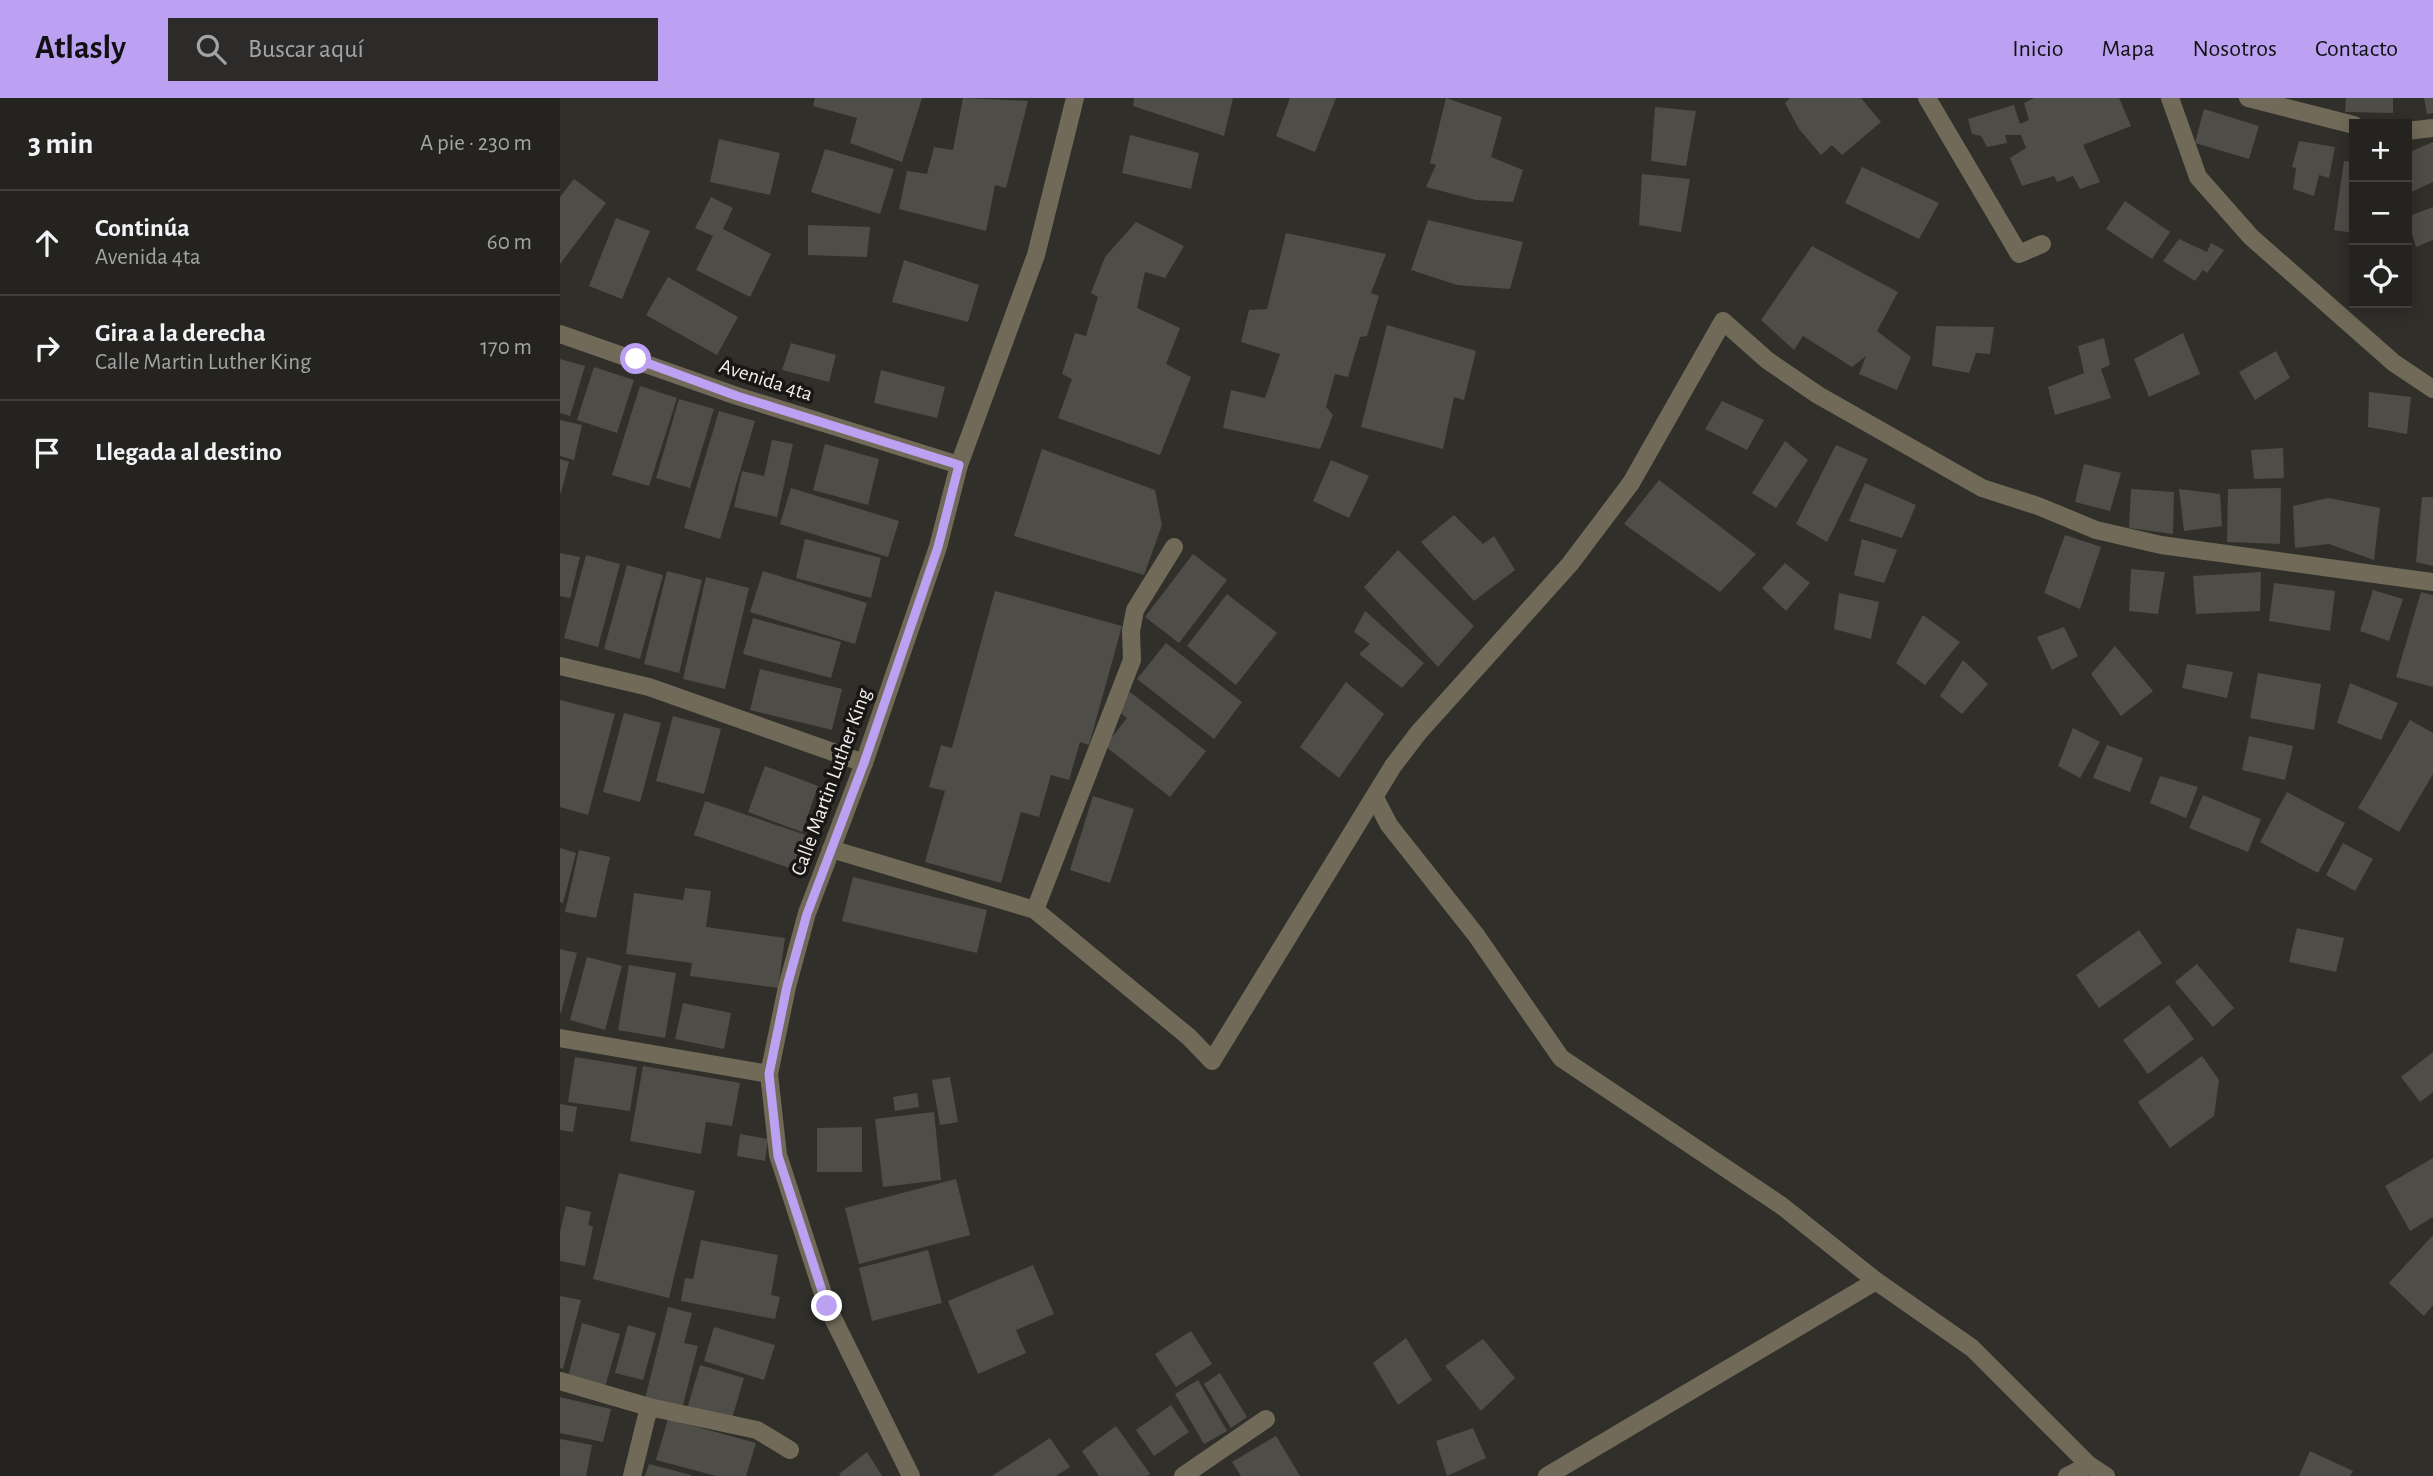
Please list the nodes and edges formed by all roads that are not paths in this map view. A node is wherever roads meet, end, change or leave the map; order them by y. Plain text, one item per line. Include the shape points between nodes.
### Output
1 (1075, 98) edge
2 (1927, 98) edge
3 (2170, 98) edge
4 (2248, 98) edge
5 (2349, 124) edge
6 (2433, 128) edge
7 (2412, 130) edge
8 (2042, 244) dead end
9 (560, 334) edge
10 (2433, 389) edge
11 (959, 465) junction
12 (1174, 547) dead end
13 (2433, 582) edge
14 (560, 666) edge
15 (864, 763) junction
16 (1375, 798) junction
17 (831, 849) junction
18 (1035, 910) junction
19 (560, 1038) edge
20 (769, 1074) junction
21 (1876, 1281) junction
22 (560, 1381) edge
23 (649, 1407) junction
24 (1266, 1419) dead end
25 (790, 1450) dead end
26 (2089, 1465) junction
27 (632, 1476) edge
28 (911, 1476) edge
29 (1183, 1476) edge
30 (1547, 1476) edge
31 (2067, 1476) edge
32 (2106, 1476) edge

1 - 11 street, Calle Martin Luther King via 1036,255
2 - 8 street via 2019,254
3 - 10 street via 2198,177 2250,237 2394,363
4 - 5 street
6 - 7 street
9 - 11 street, Avenida 4ta via 737,396
11 - 15 street, Calle Martin Luther King via 938,547
12 - 18 street via 1135,610 1132,660
13 - 16 street via 2161,545 2096,530 1982,488 1818,395 1767,360 1723,321 1631,482 1515,629 1419,732
14 - 15 street via 649,687
15 - 17 street, Calle Martin Luther King
16 - 18 street via 1212,1062 1189,1037
16 - 21 street via 1389,825 1476,935 1560,1058 1782,1206
17 - 18 street
17 - 20 street, Calle Martin Luther King via 787,986
19 - 20 street
20 - 28 street, Calle Martin Luther King via 778,1156 827,1306
21 - 26 street via 1972,1348
21 - 30 street
22 - 23 street
23 - 25 street via 757,1430
23 - 27 street
24 - 29 street
26 - 31 street
26 - 32 street

